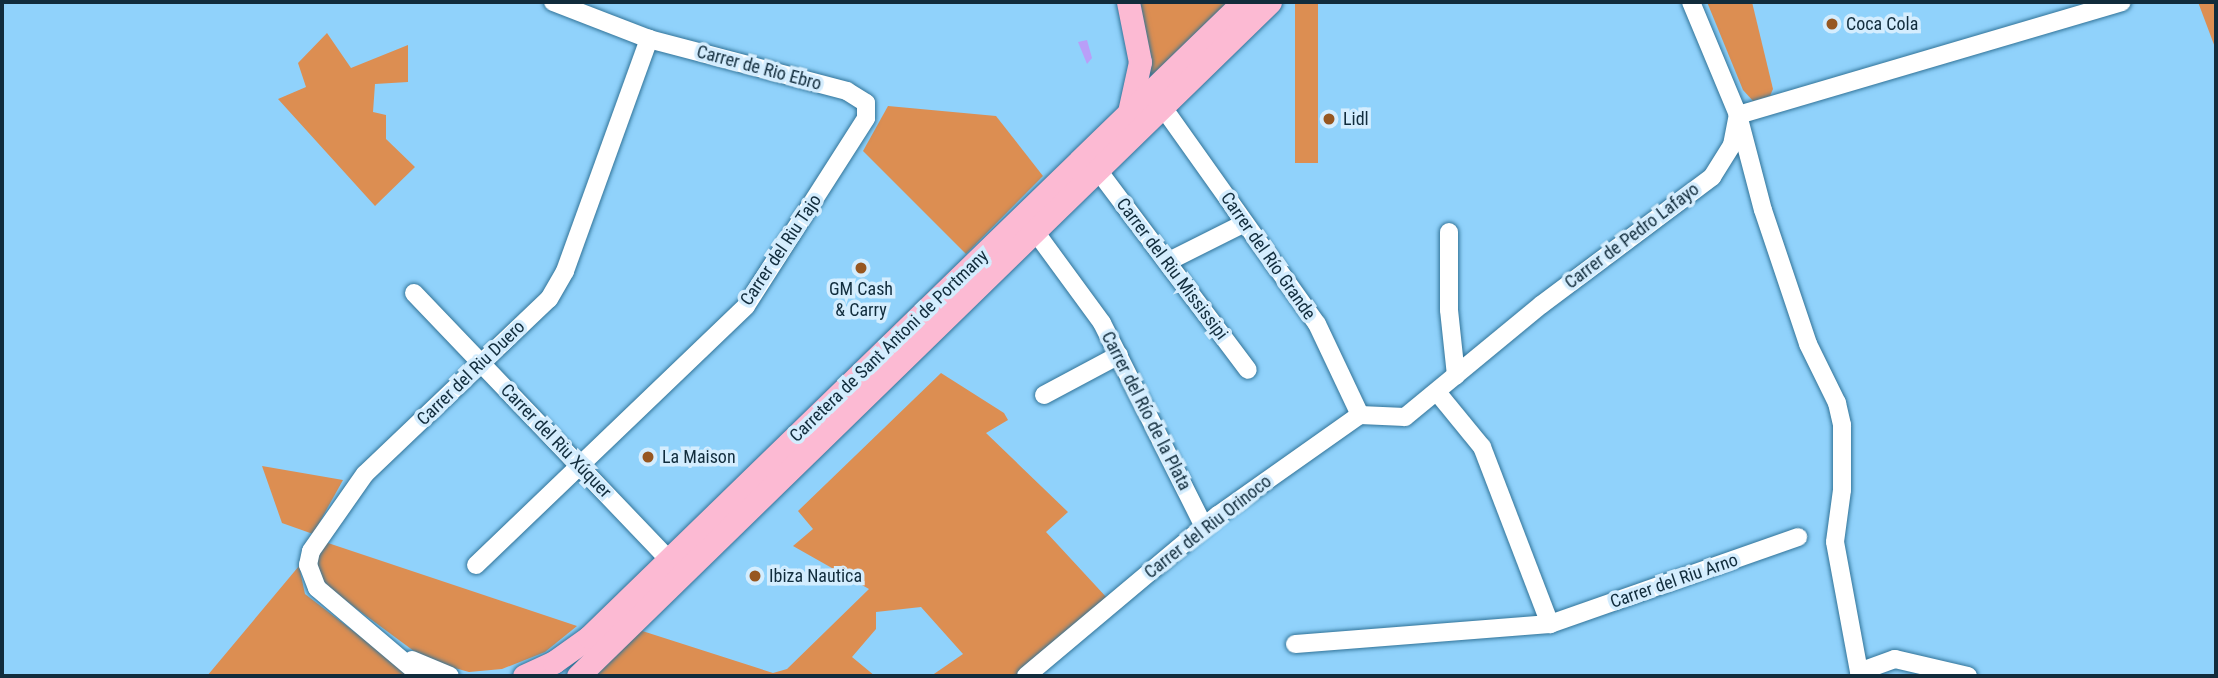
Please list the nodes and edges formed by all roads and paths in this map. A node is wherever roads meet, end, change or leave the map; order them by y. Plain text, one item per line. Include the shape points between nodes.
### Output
1 (553, 2) edge
2 (1128, 2) edge
3 (1243, 2) edge
4 (1270, 2) edge
5 (1690, 2) edge
6 (2122, 2) edge
7 (649, 39) junction
8 (866, 103) joint
9 (1161, 106) junction
10 (1129, 114) junction
11 (1738, 115) junction
12 (1097, 169) junction
13 (1245, 223) junction
14 (1034, 230) junction
15 (1449, 232) dead end
16 (1167, 262) junction
17 (414, 293) dead end
18 (1119, 355) junction
19 (481, 363) junction
20 (1248, 370) dead end
21 (1456, 376) junction
22 (1437, 392) junction
23 (1044, 395) dead end
24 (1360, 415) junction
25 (580, 467) junction
26 (1204, 527) junction
27 (1798, 537) dead end
28 (668, 559) junction
29 (475, 565) dead end
30 (1550, 624) junction
31 (1295, 644) dead end
32 (399, 653) junction
33 (421, 676) edge
34 (450, 676) edge
35 (524, 676) edge
36 (578, 676) edge
37 (1026, 676) edge
38 (1968, 676) edge

1 - 7 street, Carrer de Rio Ebro
2 - 10 main road via 1140,62
3 - 10 main road, Carretera de Sant Antoni de Portmany
4 - 9 main road, Carretera de Sant Antoni de Portmany
5 - 11 street
6 - 11 street
7 - 8 street, Carrer de Rio Ebro via 847,91
7 - 19 street, Carrer del Riu Duero via 565,271 549,299
8 - 25 street, Carrer del Riu Tajo via 866,118 746,306
9 - 12 main road, Carretera de Sant Antoni de Portmany
9 - 13 street, Carrer del Río Grande
10 - 28 main road, Carretera de Sant Antoni de Portmany
11 - 21 street, Carrer de Pedro Lafayo via 1732,145 1712,177 1541,305
11 - 38 street via 1763,210 1808,344 1821,363 1842,425 1842,490 1835,542 1859,672 1895,659
12 - 14 main road, Carretera de Sant Antoni de Portmany
12 - 16 street, Carrer del Riu Mississipi
13 - 16 street
13 - 24 street, Carrer del Río Grande via 1317,324
14 - 18 street, Carrer del Río de la Plata via 1102,323
14 - 36 main road, Carretera de Sant Antoni de Portmany
15 - 21 street via 1449,310
16 - 20 street, Carrer del Riu Mississipi
17 - 19 street, Carrer del Riu Xúquer
18 - 23 street
18 - 26 street, Carrer del Río de la Plata
19 - 25 street, Carrer del Riu Xúquer
19 - 32 street, Carrer del Riu Duero via 365,474 311,551 308,565 317,588
21 - 22 street, Carrer de Pedro Lafayo
22 - 24 street, Carrer de Pedro Lafayo via 1405,417
22 - 30 street via 1482,447
24 - 26 street, Carrer del Riu Orinoco
25 - 28 street, Carrer del Riu Xúquer
25 - 29 street, Carrer del Riu Tajo
26 - 37 street, Carrer del Riu Orinoco
27 - 30 street, Carrer del Riu Arno
28 - 35 main road, Carretera de Sant Antoni de Portmany via 576,647
30 - 31 street, Carrer del Riu Arno
32 - 33 street
32 - 34 street

